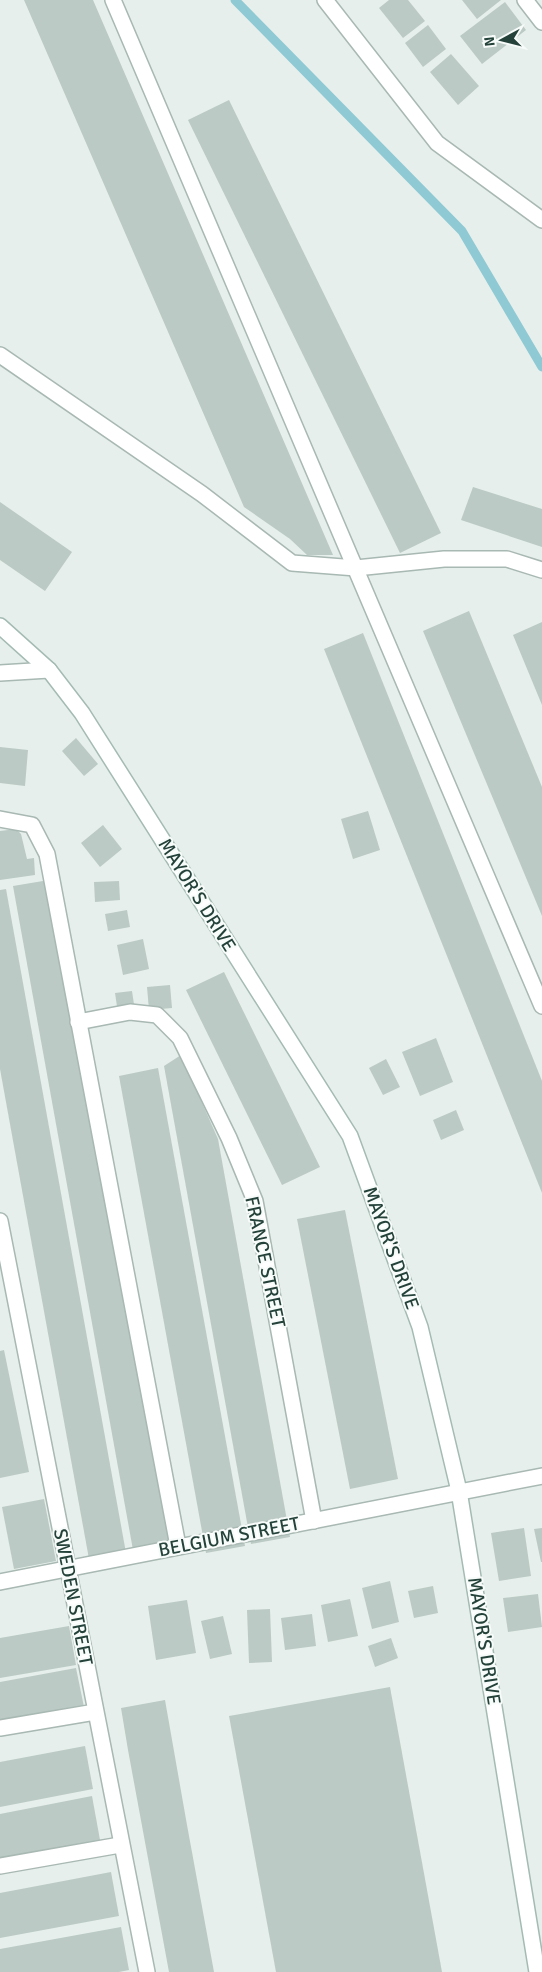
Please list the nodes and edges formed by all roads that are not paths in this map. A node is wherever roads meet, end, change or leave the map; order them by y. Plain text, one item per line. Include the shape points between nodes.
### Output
1 (112, 0) edge
2 (325, 0) edge
3 (525, 0) edge
4 (542, 22) edge
5 (542, 220) edge
6 (0, 355) edge
7 (356, 568) junction
8 (542, 570) edge
9 (0, 626) edge
10 (49, 670) junction
11 (0, 673) edge
12 (0, 819) edge
13 (542, 1006) edge
14 (78, 1022) junction
15 (0, 1221) edge
16 (2, 1239) edge
17 (542, 1476) edge
18 (459, 1491) junction
19 (314, 1521) junction
20 (178, 1546) junction
21 (68, 1568) junction
22 (0, 1582) edge
23 (95, 1712) junction
24 (0, 1728) edge
25 (120, 1844) junction
26 (0, 1866) edge
27 (144, 1971) edge
28 (537, 1972) edge

1 - 7 street
2 - 5 street via 437,143
3 - 4 street
6 - 7 street via 202,494 292,563
7 - 8 street via 444,559 508,559
7 - 13 street
9 - 10 street, MAYOR'S DRIVE
10 - 11 street
10 - 18 street, MAYOR'S DRIVE via 82,713 350,1136 420,1327
12 - 14 street via 32,825 47,854
14 - 19 street, FRANCE STREET via 130,1012 157,1015 180,1038 229,1138 255,1201
14 - 20 street
15 - 16 street, SWEDEN STREET
16 - 21 street, SWEDEN STREET
17 - 18 street, BELGIUM STREET
18 - 19 street, BELGIUM STREET
18 - 28 street, MAYOR'S DRIVE
19 - 20 street, BELGIUM STREET
20 - 21 street, BELGIUM STREET
21 - 22 street, BELGIUM STREET
21 - 23 street, SWEDEN STREET
23 - 24 street
23 - 25 street, SWEDEN STREET
25 - 26 street
25 - 27 street, SWEDEN STREET

